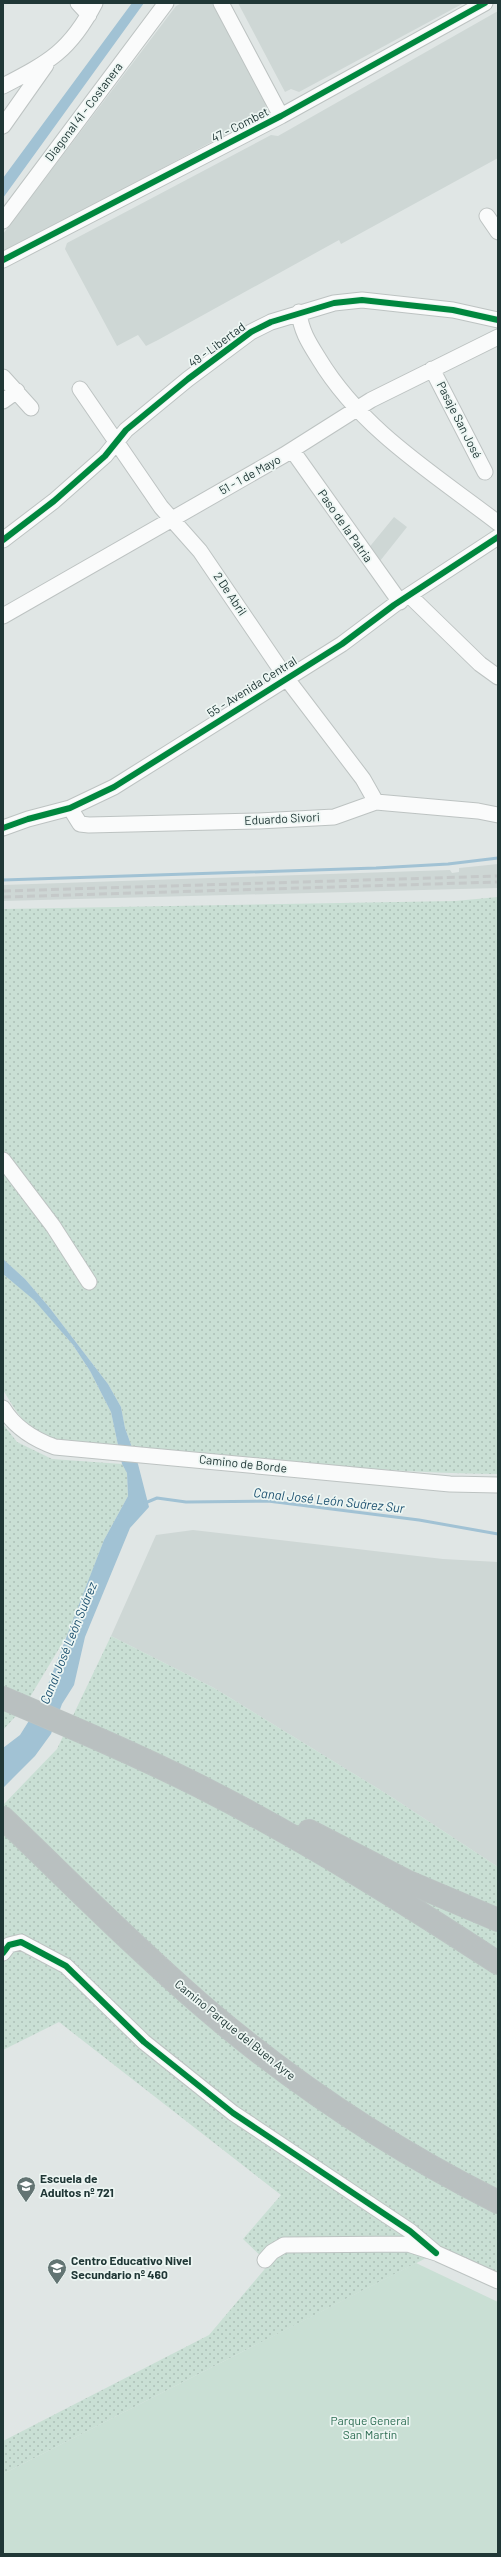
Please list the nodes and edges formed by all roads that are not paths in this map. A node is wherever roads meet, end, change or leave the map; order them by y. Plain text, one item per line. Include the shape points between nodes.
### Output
1 (78, 3) edge
2 (166, 3) edge
3 (221, 3) edge
4 (485, 3) edge
5 (92, 9) edge
6 (48, 62) junction
7 (3, 86) edge
8 (281, 116) junction
9 (3, 126) edge
10 (487, 216) dead end
11 (3, 221) edge
12 (498, 232) edge
13 (3, 260) edge
14 (299, 312) junction
15 (498, 320) edge
16 (498, 337) edge
17 (432, 369) junction
18 (3, 377) edge
19 (80, 389) dead end
20 (17, 391) junction
21 (3, 401) edge
22 (31, 408) dead end
23 (356, 409) junction
24 (117, 440) junction
25 (292, 450) junction
26 (485, 472) dead end
27 (172, 518) junction
28 (498, 523) edge
29 (498, 537) edge
30 (3, 540) edge
31 (405, 599) junction
32 (3, 616) edge
33 (498, 677) edge
34 (287, 679) junction
35 (376, 802) junction
36 (70, 808) junction
37 (498, 815) edge
38 (3, 828) edge
39 (3, 1160) edge
40 (89, 1282) dead end
41 (3, 1408) edge
42 (498, 1484) edge
43 (3, 1698) edge
44 (198, 1786) junction
45 (3, 1818) edge
46 (498, 1920) edge
47 (3, 1953) edge
48 (498, 1963) edge
49 (498, 2202) edge
50 (436, 2253) junction
51 (265, 2260) dead end
52 (498, 2281) edge

1 - 5 street
2 - 11 street, Diagonal 41 - Costanera
3 - 8 street
4 - 8 street, 47 - Combet
5 - 6 street via 78,33
6 - 7 street
6 - 9 street
8 - 13 street, 47 - Combet
10 - 12 street
14 - 15 street, 49 - Libertad via 348,300 362,300 453,310
14 - 23 street via 304,335 334,383
14 - 24 street, 49 - Libertad via 271,322 227,349
16 - 17 street, 51 - 1 de Mayo
17 - 23 street, 51 - 1 de Mayo
17 - 26 street, Pasaje San José
18 - 20 street
19 - 24 street, 2 De Abril
20 - 21 street
20 - 22 street
23 - 25 street, 51 - 1 de Mayo
23 - 28 street via 383,436
24 - 27 street, 2 De Abril via 161,507
24 - 30 street, 49 - Libertad via 105,456 54,501
25 - 27 street, 51 - 1 de Mayo
25 - 31 street, Paso de la Patria
27 - 32 street, 51 - 1 de Mayo
27 - 34 street, 2 De Abril via 200,551
29 - 31 street, 55 - Avenida Central
31 - 33 street, Paso de la Patria
31 - 34 street, 55 - Avenida Central
34 - 35 street, 2 De Abril via 363,779
34 - 36 street, 55 - Avenida Central via 121,783
35 - 36 street, Eduardo Sivori via 334,817 88,825 80,824
35 - 37 street, Eduardo Sivori
36 - 38 street, 55 - Avenida Central
39 - 40 street via 53,1226
41 - 42 street, Camino de Borde via 15,1425 41,1442 70,1449 450,1484
43 - 44 highway via 70,1726
44 - 46 highway via 229,1794 262,1807 406,1881
44 - 48 highway via 304,1844
45 - 49 highway, Camino Parque del Buen Ayre via 180,1986 262,2054 340,2110
47 - 50 street via 10,1945 21,1942 66,1966 144,2042 233,2113 410,2231
50 - 51 street via 408,2244 284,2245
50 - 52 street

